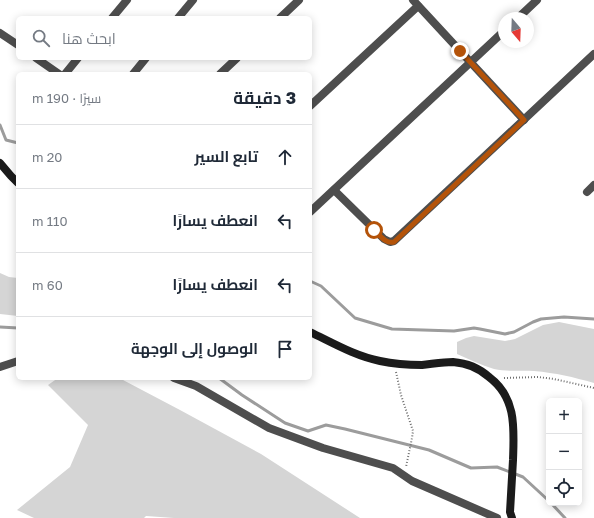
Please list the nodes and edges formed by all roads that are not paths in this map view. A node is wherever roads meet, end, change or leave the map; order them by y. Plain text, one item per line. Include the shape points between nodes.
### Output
1 (127, 0) edge
2 (193, 0) edge
3 (299, 0) edge
4 (537, 0) edge
5 (415, 3) edge
6 (524, 12) edge
7 (114, 16) edge
8 (180, 16) edge
9 (282, 16) edge
10 (0, 33) edge
11 (498, 36) edge
12 (16, 45) edge
13 (594, 54) edge
14 (39, 60) edge
15 (76, 60) edge
16 (144, 60) edge
17 (235, 60) edge
18 (470, 62) junction
19 (56, 72) edge
20 (66, 72) edge
21 (135, 72) edge
22 (222, 72) edge
23 (312, 104) edge
24 (524, 120) junction
25 (0, 163) edge
26 (16, 181) edge
27 (594, 185) edge
28 (334, 190) junction
29 (586, 192) dead end
30 (312, 210) edge
31 (312, 333) edge
32 (16, 362) edge
33 (0, 367) edge
34 (180, 380) edge
35 (497, 518) edge
36 (512, 518) edge

1 - 7 street
2 - 8 street
3 - 9 street
4 - 6 street
5 - 18 street
5 - 23 street
10 - 12 street
11 - 18 street
13 - 24 street
14 - 19 street
15 - 20 street
16 - 21 street
17 - 22 street
18 - 24 street
18 - 28 street
24 - 28 street via 394,242 387,242
25 - 26 main road
27 - 29 street
28 - 30 street
31 - 36 main road via 354,353 380,361 408,365 461,363 478,369 492,379 499,386 512,411
32 - 33 street
34 - 35 street via 196,386 269,428 323,448 393,468 412,481

